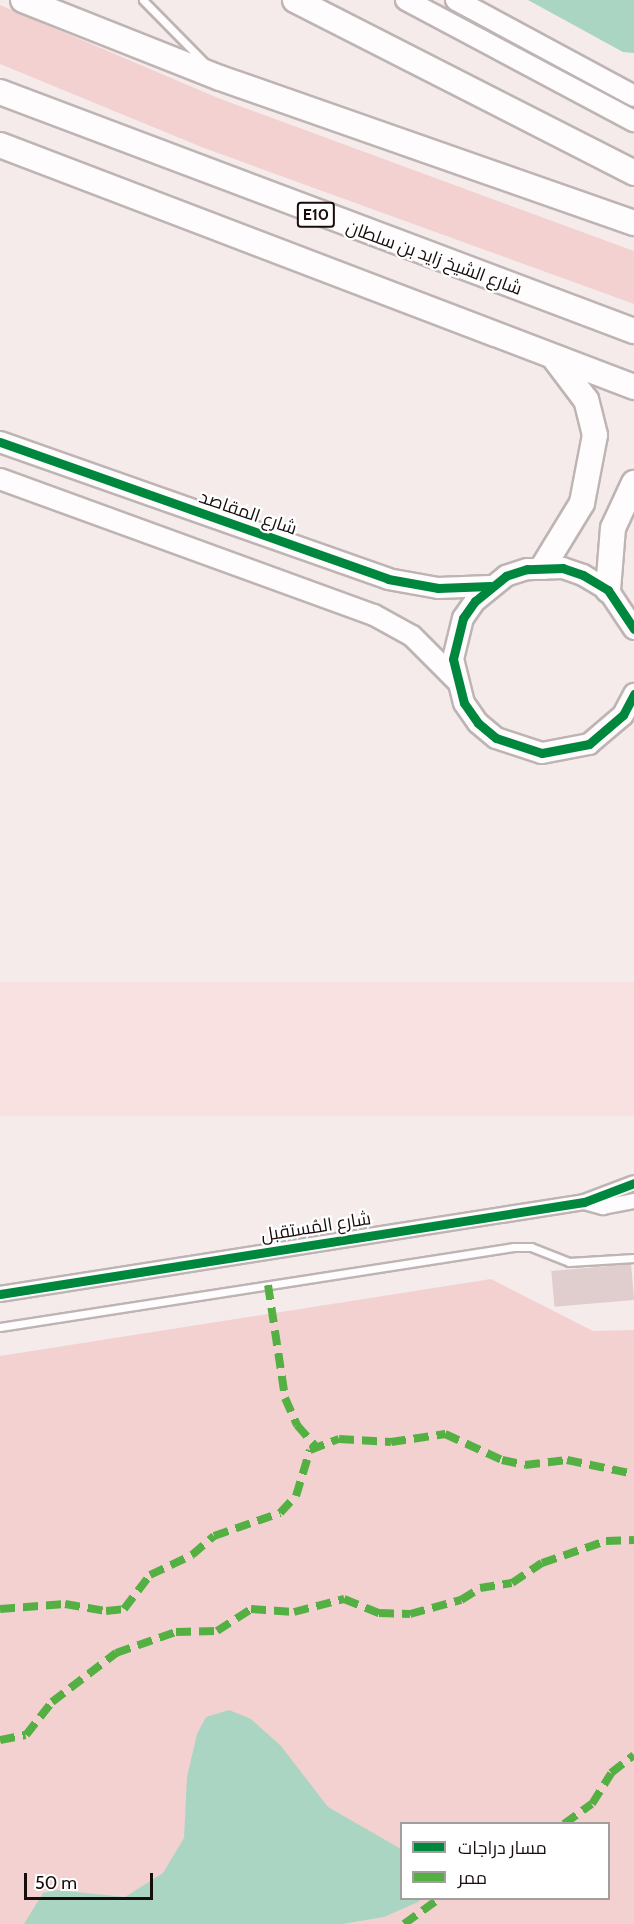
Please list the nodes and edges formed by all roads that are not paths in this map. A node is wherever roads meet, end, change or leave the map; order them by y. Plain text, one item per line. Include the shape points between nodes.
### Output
1 (22, 0) edge
2 (143, 0) edge
3 (295, 0) edge
4 (406, 0) edge
5 (456, 0) edge
6 (220, 78) junction
7 (0, 92) edge
8 (634, 96) edge
9 (634, 121) edge
10 (0, 146) edge
11 (634, 173) edge
12 (634, 223) edge
13 (634, 331) edge
14 (554, 357) junction
15 (634, 387) edge
16 (0, 442) edge
17 (0, 479) edge
18 (634, 483) edge
19 (543, 567) junction
20 (490, 586) junction
21 (608, 590) junction
22 (634, 629) edge
23 (456, 680) junction
24 (634, 694) edge
25 (634, 727) edge
26 (609, 731) junction
27 (634, 1183) edge
28 (584, 1202) junction
29 (634, 1202) edge
30 (634, 1258) edge
31 (0, 1294) edge
32 (0, 1327) edge

1 - 6 highway
2 - 6 lane
3 - 11 highway
4 - 9 street
5 - 8 street
6 - 12 highway
7 - 13 highway, شارع الشيخ زايد بن سلطان / E10
10 - 14 highway
14 - 15 highway
14 - 19 highway via 586,400 595,435 582,503
16 - 20 street, شارع المقاصد via 388,579 438,588
17 - 23 street via 374,615 420,643
18 - 21 highway via 613,528
19 - 20 street via 506,576
19 - 21 street via 584,574
20 - 23 street via 463,618 453,659
21 - 22 street
23 - 26 street via 478,723 518,749 566,752
24 - 26 street
25 - 26 street
27 - 28 street, شارع المُستقبل
28 - 29 street, شارع المُستقبل via 603,1207
28 - 31 street, شارع المُستقبل
30 - 32 lane via 577,1263 531,1247 514,1247

